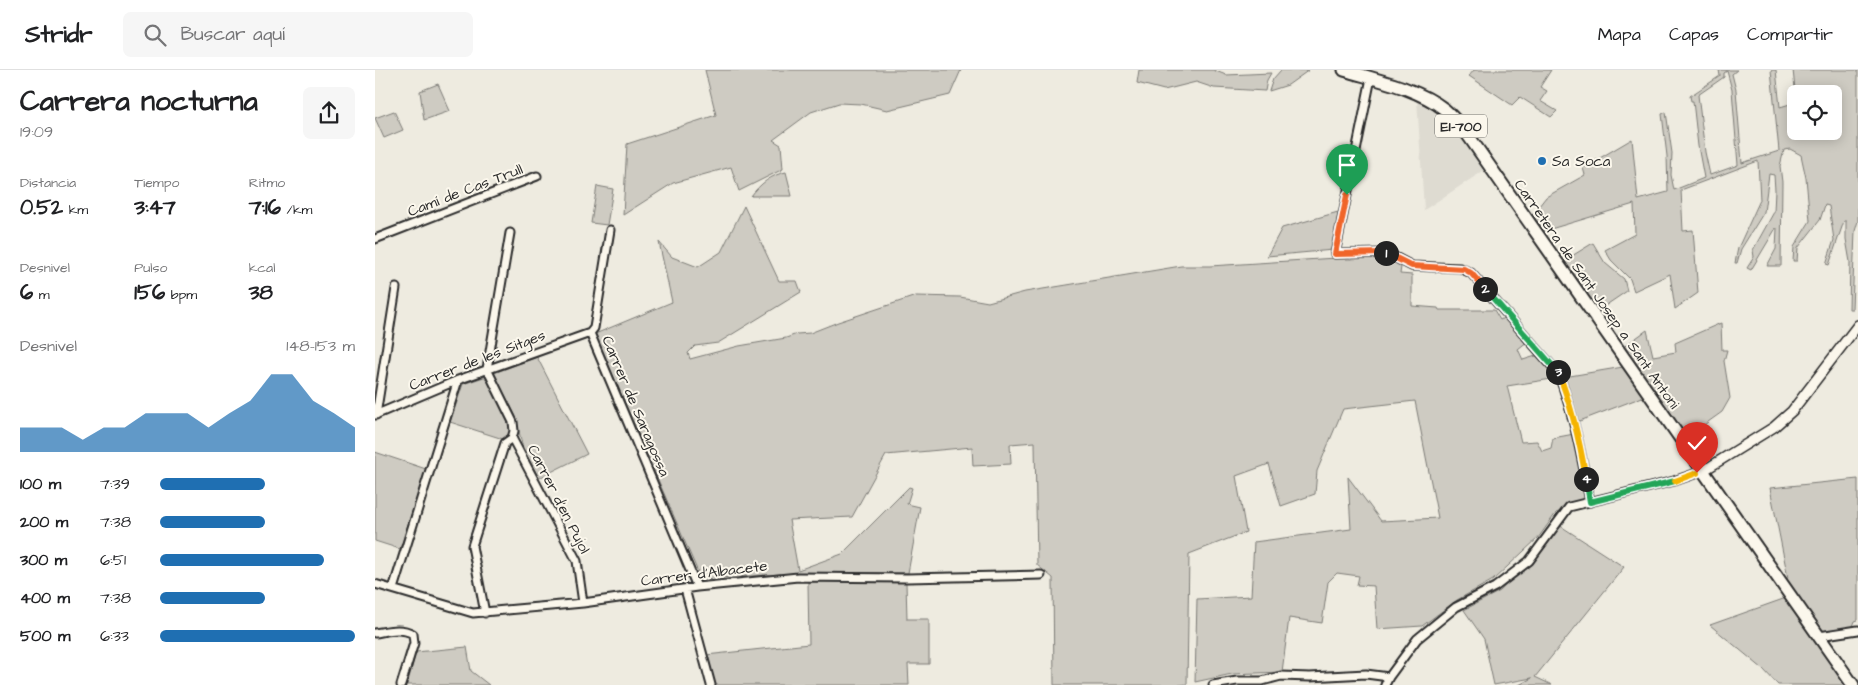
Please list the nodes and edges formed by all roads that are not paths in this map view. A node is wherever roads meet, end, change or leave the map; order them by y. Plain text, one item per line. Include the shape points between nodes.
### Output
1 (1345, 70) edge
2 (1371, 78) junction
3 (537, 176) dead end
4 (610, 230) dead end
5 (509, 233) dead end
6 (375, 239) edge
7 (396, 288) dead end
8 (1858, 325) edge
9 (590, 333) junction
10 (487, 369) junction
11 (459, 380) junction
12 (375, 415) edge
13 (512, 438) junction
14 (1703, 470) junction
15 (1590, 502) junction
16 (1041, 575) dead end
17 (375, 584) edge
18 (697, 587) junction
19 (393, 589) junction
20 (685, 589) junction
21 (583, 603) junction
22 (485, 613) junction
23 (1858, 630) edge
24 (375, 633) edge
25 (1819, 636) junction
26 (1389, 678) junction
27 (401, 685) edge
28 (711, 685) edge
29 (1213, 685) edge
30 (1385, 685) edge
31 (1853, 685) edge

1 - 2 main road, Carretera de Sant Josep a Sant Antoni / EI-700
2 - 14 main road, Carretera de Sant Josep a Sant Antoni / EI-700 via 1431,100 1463,128
2 - 15 street via 1335,254 1387,253 1412,266 1460,268 1471,273 1558,373 1581,452
3 - 6 street, Camí de Cas Trull
4 - 9 street, Carrer de Saragossa via 594,328
5 - 10 street
7 - 12 street
8 - 14 street via 1792,411 1774,427
9 - 10 street, Carrer de les Sitges
9 - 18 street, Carrer de Saragossa
10 - 11 street, Carrer de les Sitges
10 - 13 street, Carrer d'en Pujol via 513,422
11 - 12 street, Carrer de les Sitges
11 - 19 street
13 - 21 street, Carrer d'en Pujol via 577,561
13 - 22 street, Carrer d'en Pujol via 505,443 472,546
14 - 15 street via 1674,481
14 - 25 main road, Carretera de Sant Josep a Sant Antoni / EI-700
15 - 26 street via 1569,508 1529,561 1495,587 1456,606 1417,639
16 - 18 street, Carrer d'Albacete via 809,576
17 - 19 street, Carrer d'Albacete
18 - 20 street, Carrer d'Albacete
19 - 22 street, Carrer d'Albacete via 473,613
20 - 21 street, Carrer d'Albacete
20 - 28 street
21 - 22 street, Carrer d'Albacete
23 - 25 street
24 - 27 street via 407,630 413,634 414,643
25 - 31 main road, Carretera de Sant Josep a Sant Antoni / EI-700
26 - 29 street via 1366,674 1281,676
26 - 30 street

